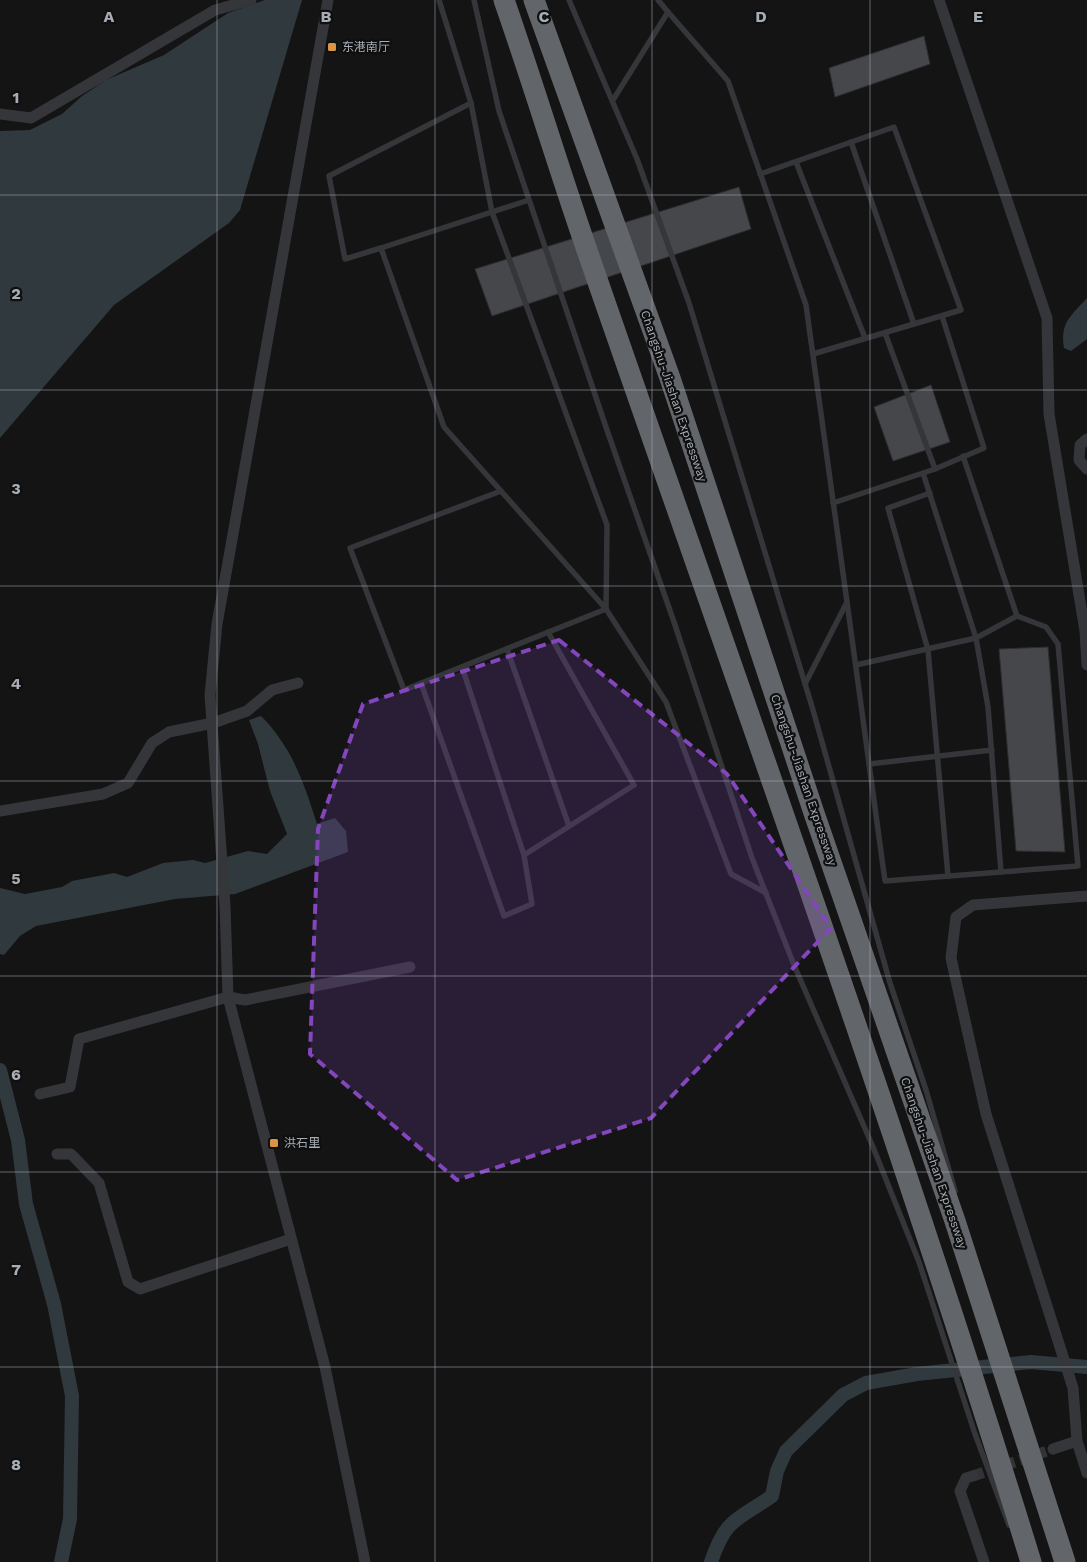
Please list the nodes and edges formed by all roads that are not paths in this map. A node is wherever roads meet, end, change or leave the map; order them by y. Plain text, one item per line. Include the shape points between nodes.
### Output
1 (251, 0) edge
2 (328, 0) edge
3 (438, 0) edge
4 (474, 0) edge
5 (504, 0) edge
6 (534, 0) edge
7 (569, 0) edge
8 (658, 0) edge
9 (940, 0) edge
10 (668, 12) junction
11 (614, 100) junction
12 (471, 103) junction
13 (0, 114) edge
14 (851, 142) junction
15 (796, 162) junction
16 (760, 174) junction
17 (529, 200) junction
18 (492, 212) junction
19 (381, 248) junction
20 (942, 316) junction
21 (914, 324) junction
22 (885, 332) junction
23 (865, 338) junction
24 (813, 354) junction
25 (1087, 439) edge
26 (963, 456) junction
27 (935, 469) junction
28 (1087, 469) edge
29 (923, 473) junction
30 (501, 491) junction
31 (930, 493) junction
32 (833, 503) junction
33 (847, 602) junction
34 (606, 609) junction
35 (1017, 616) junction
36 (1086, 631) edge
37 (548, 632) junction
38 (976, 638) junction
39 (507, 649) junction
40 (928, 650) junction
41 (856, 665) junction
42 (1087, 665) edge
43 (462, 667) junction
44 (298, 683) dead end
45 (421, 683) junction
46 (805, 684) junction
47 (213, 723) junction
48 (992, 750) junction
49 (869, 764) junction
50 (0, 811) edge
51 (569, 826) junction
52 (524, 855) junction
53 (1001, 872) junction
54 (948, 876) junction
55 (766, 894) junction
56 (1087, 896) edge
57 (410, 967) dead end
58 (228, 997) junction
59 (40, 1094) dead end
60 (57, 1154) dead end
61 (957, 1195) dead end
62 (291, 1239) junction
63 (970, 1243) dead end
64 (986, 1318) junction
65 (952, 1335) junction
66 (1077, 1441) junction
67 (1053, 1449) tunnel mouth
68 (1087, 1474) edge
69 (973, 1476) tunnel mouth
70 (1011, 1529) dead end
71 (1024, 1554) edge
72 (365, 1562) edge
73 (984, 1562) edge
74 (1025, 1562) edge
75 (1065, 1562) edge

1 - 13 street via 215,10 31,118
2 - 47 street via 218,624 210,695
3 - 12 lane
4 - 17 lane via 499,111
5 - 65 highway via 588,255 927,1234
6 - 64 highway, Changshu-Jiashan Expressway via 670,378
7 - 11 lane
8 - 10 lane
9 - 36 street via 1047,318 1049,414
10 - 11 lane
10 - 16 lane via 728,81
11 - 46 lane via 689,304
12 - 18 lane
12 - 19 lane via 329,176 345,259
14 - 15 lane
14 - 20 lane via 894,127 961,310
14 - 21 lane
15 - 16 lane
15 - 23 lane
16 - 24 lane via 806,306
17 - 18 lane
17 - 55 lane
18 - 19 lane
18 - 34 lane via 607,525
19 - 30 lane via 444,427
20 - 21 lane
20 - 26 lane via 984,448
21 - 22 lane
22 - 23 lane
22 - 27 lane
23 - 24 lane
24 - 32 lane
25 - 28 street via 1080,445 1079,460
26 - 27 lane
26 - 35 lane
27 - 29 lane
29 - 31 lane
29 - 32 lane
30 - 34 lane
30 - 45 lane via 350,548 404,690
31 - 38 lane
31 - 40 lane via 888,508
32 - 33 lane
33 - 41 lane
33 - 46 lane
34 - 37 lane
34 - 55 lane via 666,702 731,874
35 - 38 lane
35 - 53 lane via 1046,627 1058,644 1078,866
36 - 42 street
37 - 39 lane
37 - 51 lane via 634,785
38 - 40 lane
38 - 48 lane
39 - 43 lane
39 - 51 lane
40 - 41 lane
40 - 54 lane
41 - 49 lane
43 - 45 lane
43 - 52 lane
44 - 47 street via 272,690 247,711
45 - 52 lane via 504,916 532,904
46 - 61 lane via 890,983
47 - 50 street via 169,732 152,743 128,783 103,794
47 - 58 street
48 - 49 lane
48 - 53 lane
49 - 54 lane via 885,881
51 - 52 lane
53 - 54 lane
55 - 65 lane
56 - 66 street via 974,905 956,917 951,958 986,1114 1073,1388
57 - 58 street via 245,1000
58 - 59 street via 79,1039 70,1087
58 - 62 street
60 - 62 street via 71,1154 99,1183 128,1282 140,1289
62 - 72 street via 325,1367
63 - 64 lane
64 - 75 highway, Changshu-Jiashan Expressway
65 - 70 lane via 964,1398
65 - 71 highway via 987,1419
66 - 67 street
66 - 68 street
69 - 73 street via 966,1478 960,1491
71 - 74 lane

